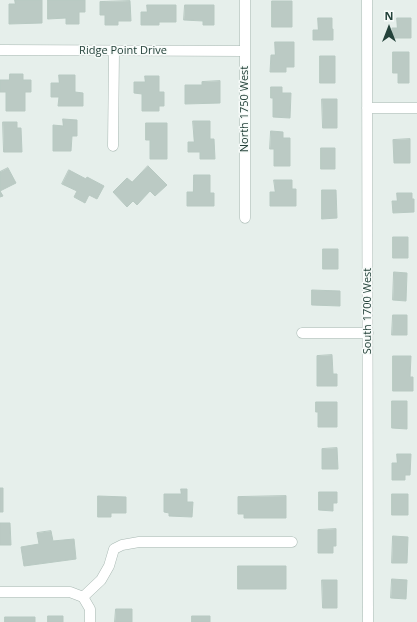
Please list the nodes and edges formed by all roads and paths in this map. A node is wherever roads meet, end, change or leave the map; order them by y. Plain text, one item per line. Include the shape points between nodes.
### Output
1 (245, 0) edge
2 (366, 0) edge
3 (0, 50) edge
4 (114, 51) junction
5 (245, 51) junction
6 (367, 108) junction
7 (417, 108) edge
8 (112, 146) dead end
9 (245, 218) dead end
10 (302, 333) dead end
11 (368, 333) junction
12 (292, 542) dead end
13 (0, 592) edge
14 (83, 597) junction
15 (90, 622) edge
16 (368, 622) edge

1 - 5 street, North 1750 West
2 - 6 street, South 1700 West
3 - 4 street, Ridge Point Drive
4 - 5 street, Ridge Point Drive
4 - 8 street
5 - 9 street, North 1750 West
6 - 7 street
6 - 11 street, South 1700 West
10 - 11 street
11 - 16 street, South 1700 West
12 - 14 street via 122,544 114,550 101,580
13 - 14 street via 70,592
14 - 15 street via 90,609

